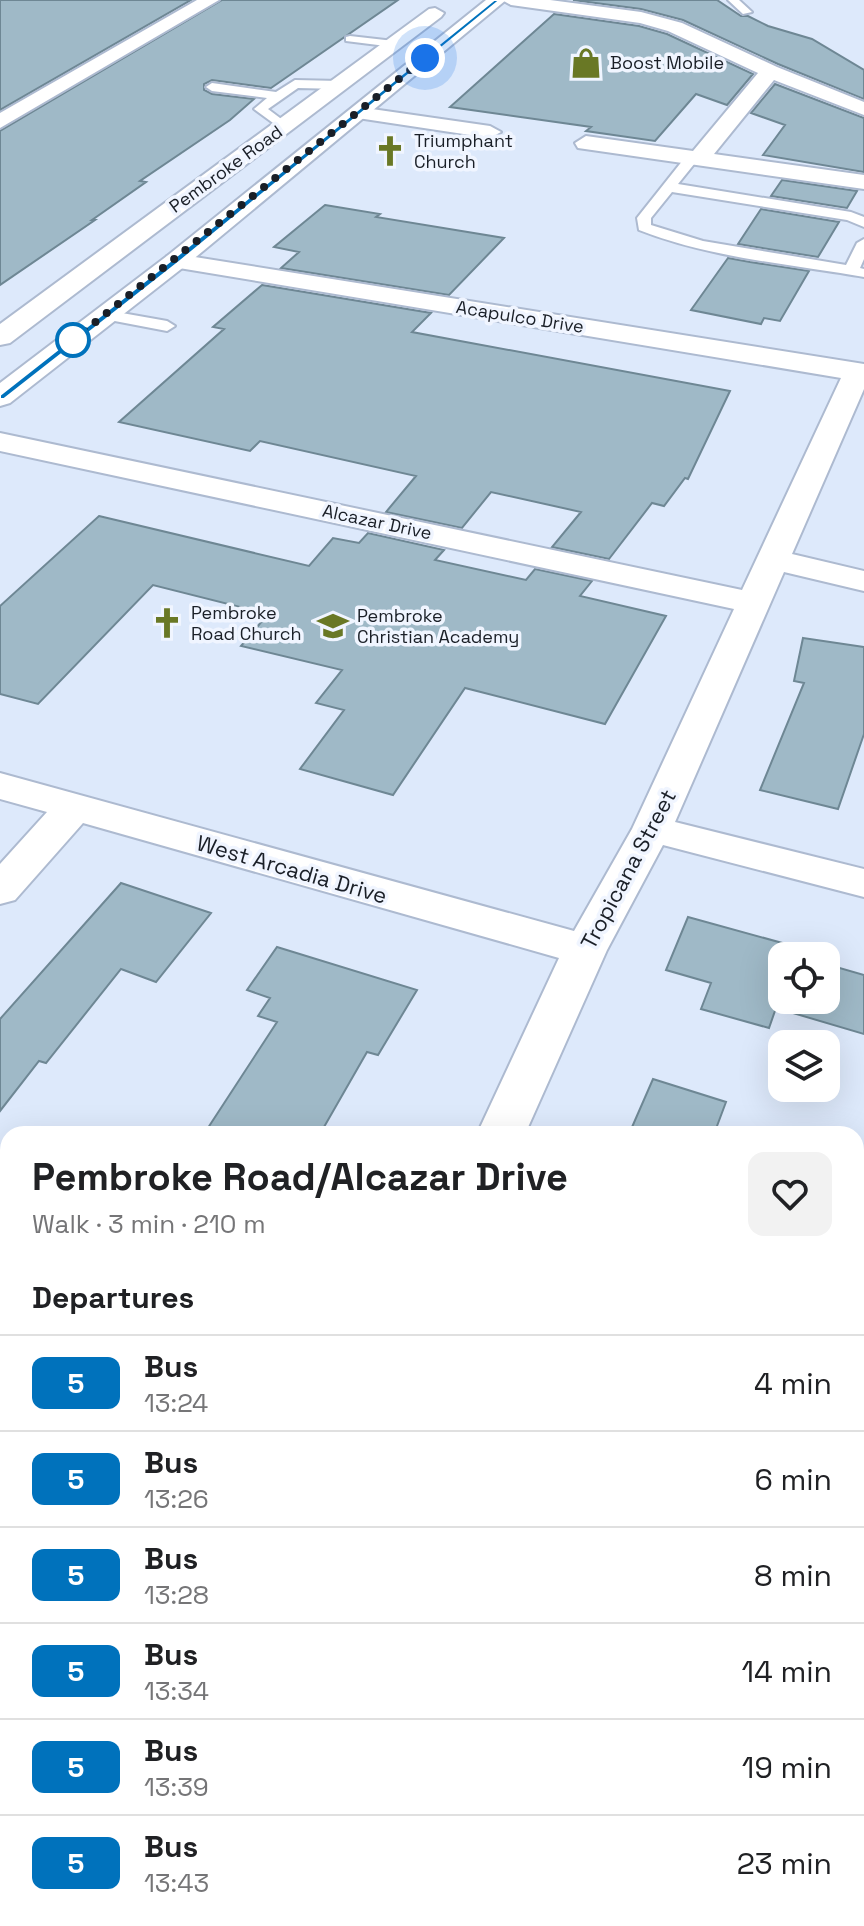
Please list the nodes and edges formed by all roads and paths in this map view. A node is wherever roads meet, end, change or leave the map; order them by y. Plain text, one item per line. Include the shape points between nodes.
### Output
1 (210, 0) edge
2 (453, 0) edge
3 (497, 0) edge
4 (511, 0) edge
5 (733, 0) edge
6 (747, 12) dead end
7 (350, 39) dead end
8 (394, 44) junction
9 (770, 71) junction
10 (340, 85) junction
11 (212, 87) dead end
12 (278, 96) junction
13 (311, 106) junction
14 (864, 109) edge
15 (358, 113) junction
16 (0, 122) edge
17 (284, 127) junction
18 (490, 132) dead end
19 (586, 143) dead end
20 (696, 159) junction
21 (864, 182) edge
22 (669, 187) junction
23 (864, 223) edge
24 (134, 237) junction
25 (864, 243) edge
26 (176, 261) junction
27 (857, 272) edge
28 (105, 315) junction
29 (167, 326) dead end
30 (6, 328) edge
31 (0, 370) edge
32 (861, 372) edge
33 (0, 397) edge
34 (0, 442) edge
35 (774, 560) junction
36 (864, 581) edge
37 (754, 603) junction
38 (0, 786) edge
39 (74, 808) junction
40 (652, 829) junction
41 (864, 883) edge
42 (0, 890) edge
43 (585, 950) junction
44 (505, 1126) edge

1 - 16 street
2 - 8 street, Pembroke Road
3 - 15 street, Pembroke Road
4 - 9 street via 675,27
5 - 6 lane
7 - 8 lane
8 - 10 street, Pembroke Road
9 - 14 street
9 - 20 street
10 - 12 lane via 295,84
10 - 13 street, Pembroke Road
11 - 12 lane
12 - 17 lane via 260,109
13 - 17 street, Pembroke Road
13 - 26 street via 306,127 183,224
15 - 18 street
15 - 26 street, Pembroke Road
17 - 24 street, Pembroke Road
19 - 20 street
20 - 21 street
20 - 22 lane
22 - 23 lane via 851,216
22 - 27 lane via 644,218 644,227 703,245
24 - 30 street, Pembroke Road
24 - 31 street via 141,261
25 - 27 lane
26 - 28 street, Pembroke Road
26 - 32 street, Acapulco Drive
28 - 29 lane
28 - 33 street, Pembroke Road
32 - 35 street, Tropicana Street
34 - 37 street, Alcazar Drive
35 - 36 street
35 - 37 street, Tropicana Street
37 - 40 street, Tropicana Street
38 - 39 street, West Arcadia Drive
39 - 42 street
39 - 43 street, West Arcadia Drive
40 - 41 street
40 - 43 street, Tropicana Street
43 - 44 street, Tropicana Street

